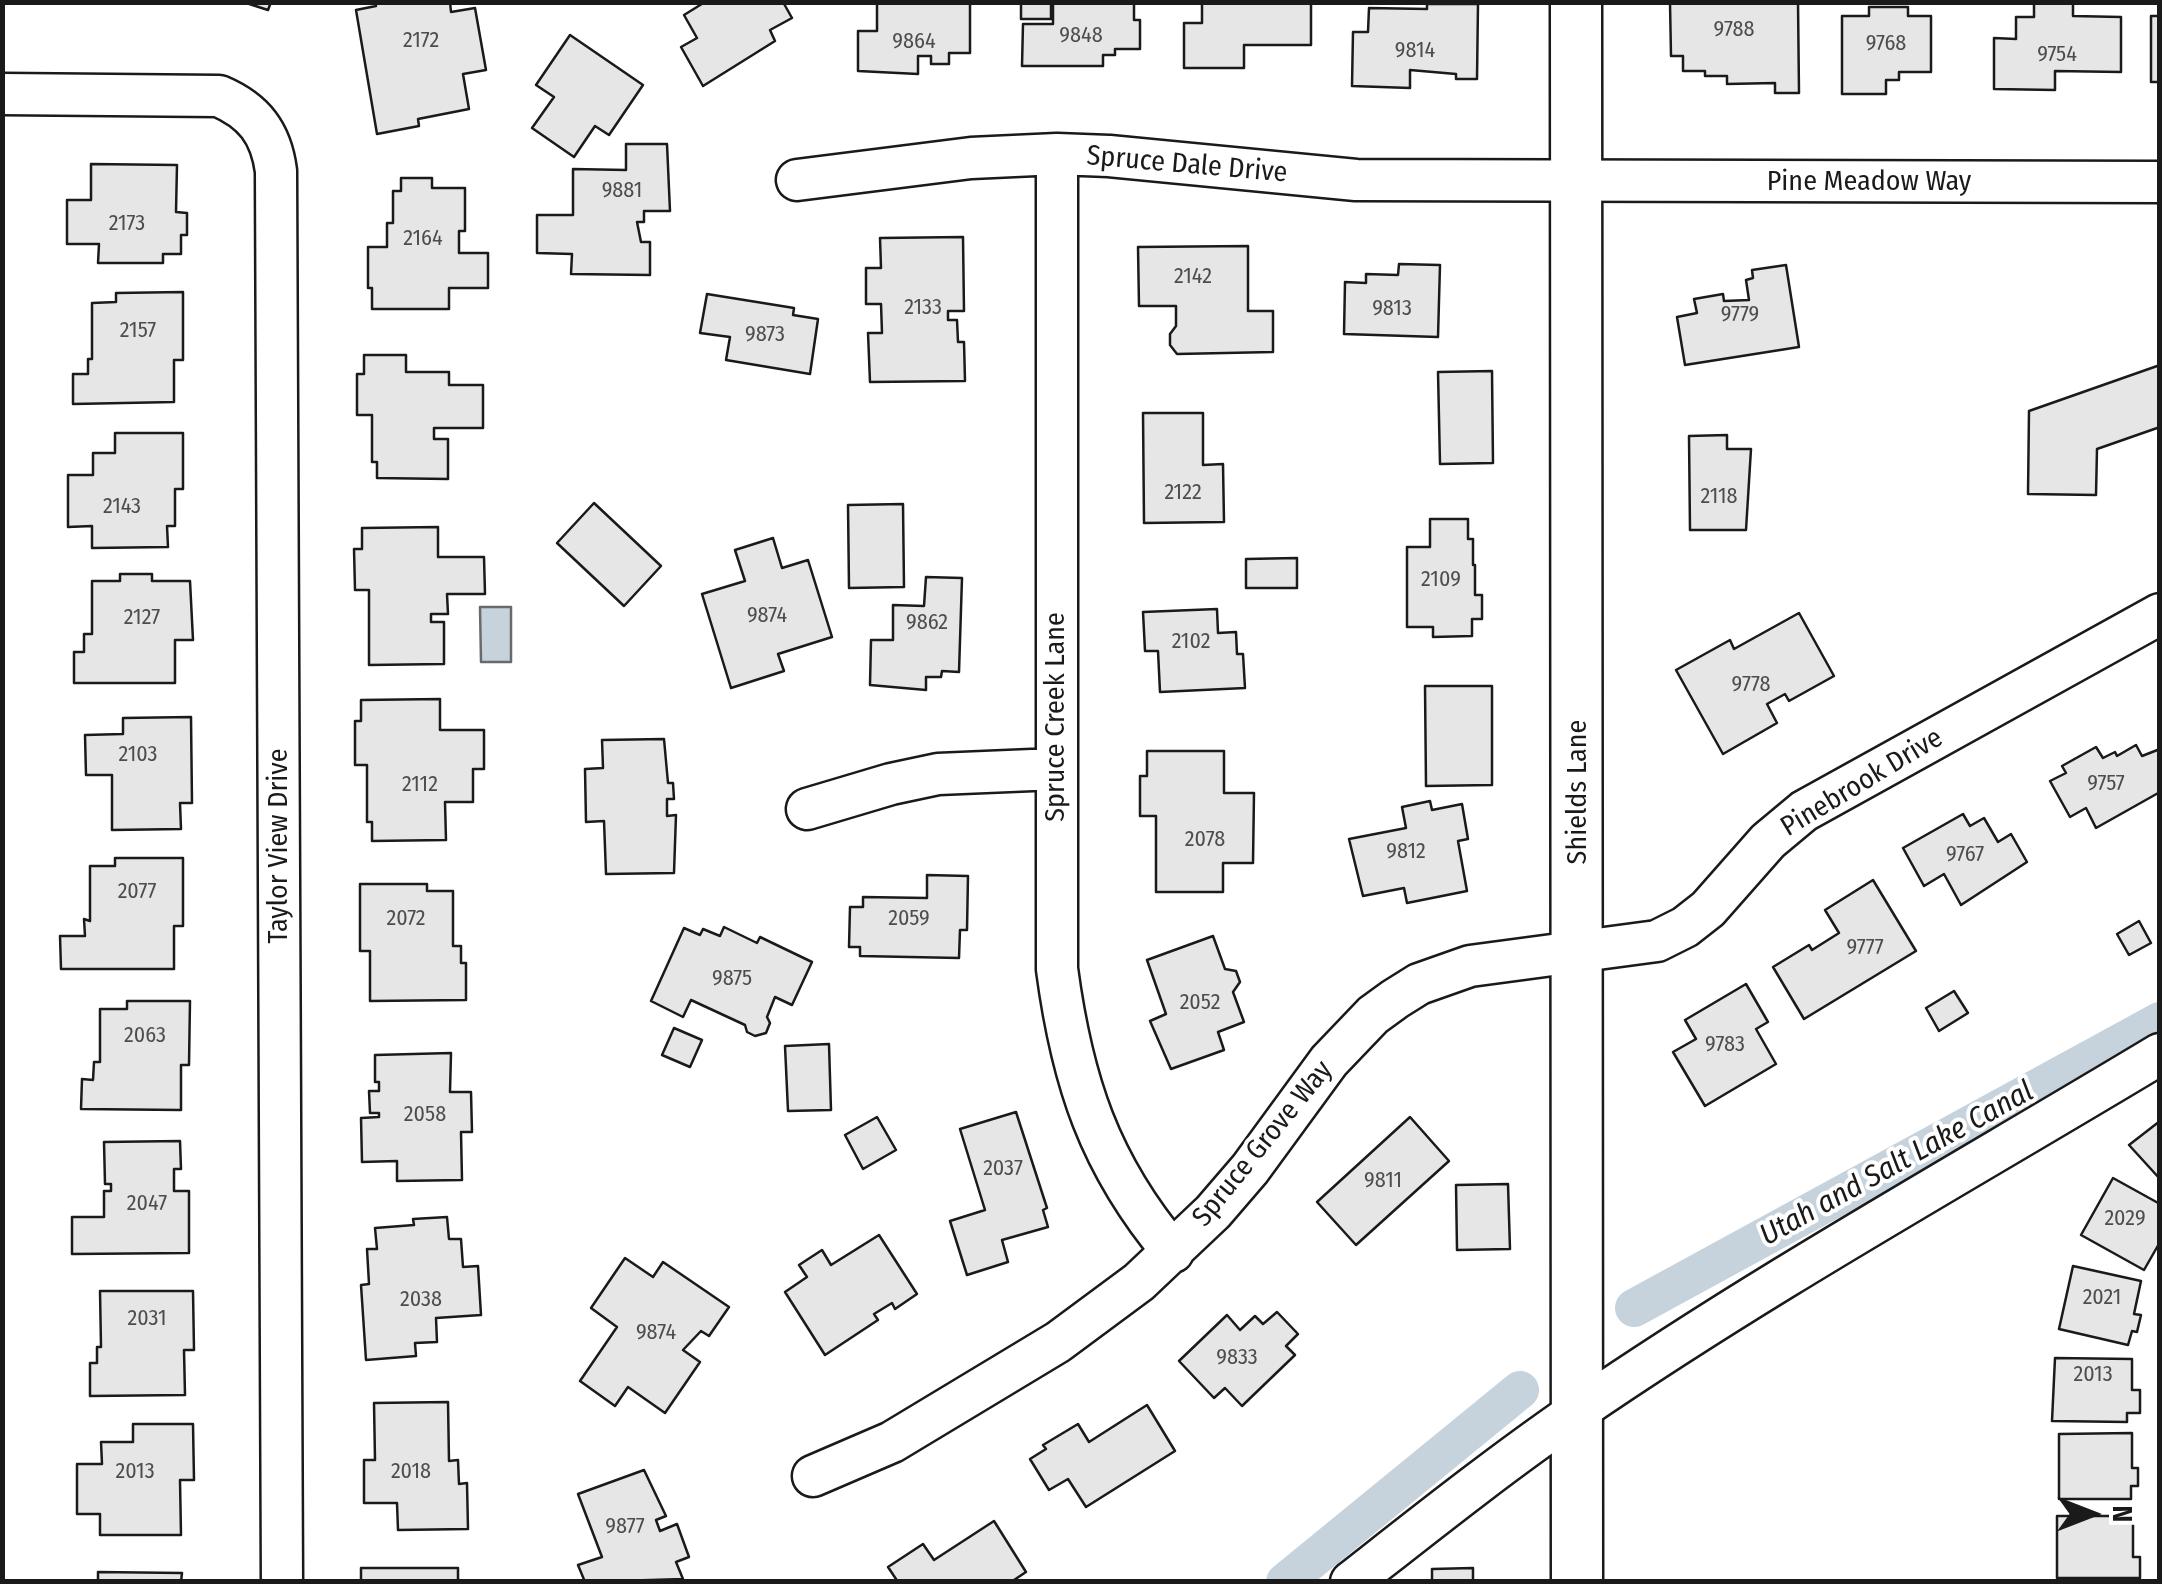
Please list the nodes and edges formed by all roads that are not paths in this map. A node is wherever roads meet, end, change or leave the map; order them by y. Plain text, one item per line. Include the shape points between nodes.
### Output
1 (1576, 2) edge
2 (2, 94) edge
3 (1057, 154) junction
4 (797, 180) dead end
5 (1578, 181) junction
6 (2160, 182) edge
7 (2160, 614) edge
8 (1056, 768) junction
9 (806, 809) dead end
10 (1578, 950) junction
11 (2160, 1054) edge
12 (1173, 1252) junction
13 (1576, 1412) junction
14 (813, 1476) dead end
15 (282, 1582) edge
16 (1351, 1582) edge
17 (1577, 1582) edge

1 - 5 main road, Shields Lane
2 - 15 street, Taylor View Drive via 219,96 266,132 276,170
3 - 4 street, Spruce Dale Drive
3 - 5 street, Spruce Dale Drive via 1356,180
3 - 8 street, Spruce Creek Lane
5 - 6 street, Pine Meadow Way
5 - 10 main road, Shields Lane
7 - 10 street, Pinebrook Drive via 1804,811 1685,927 1657,941
8 - 9 street via 938,774
8 - 12 street, Spruce Creek Lane via 1057,968 1072,1058 1122,1184
10 - 12 street, Spruce Grove Way via 1470,966 1395,998 1329,1061 1250,1169
10 - 13 main road, Shields Lane
11 - 13 street via 1796,1270
12 - 14 street, Spruce Grove Way via 1058,1342 892,1442
13 - 16 street
13 - 17 main road, Shields Lane

